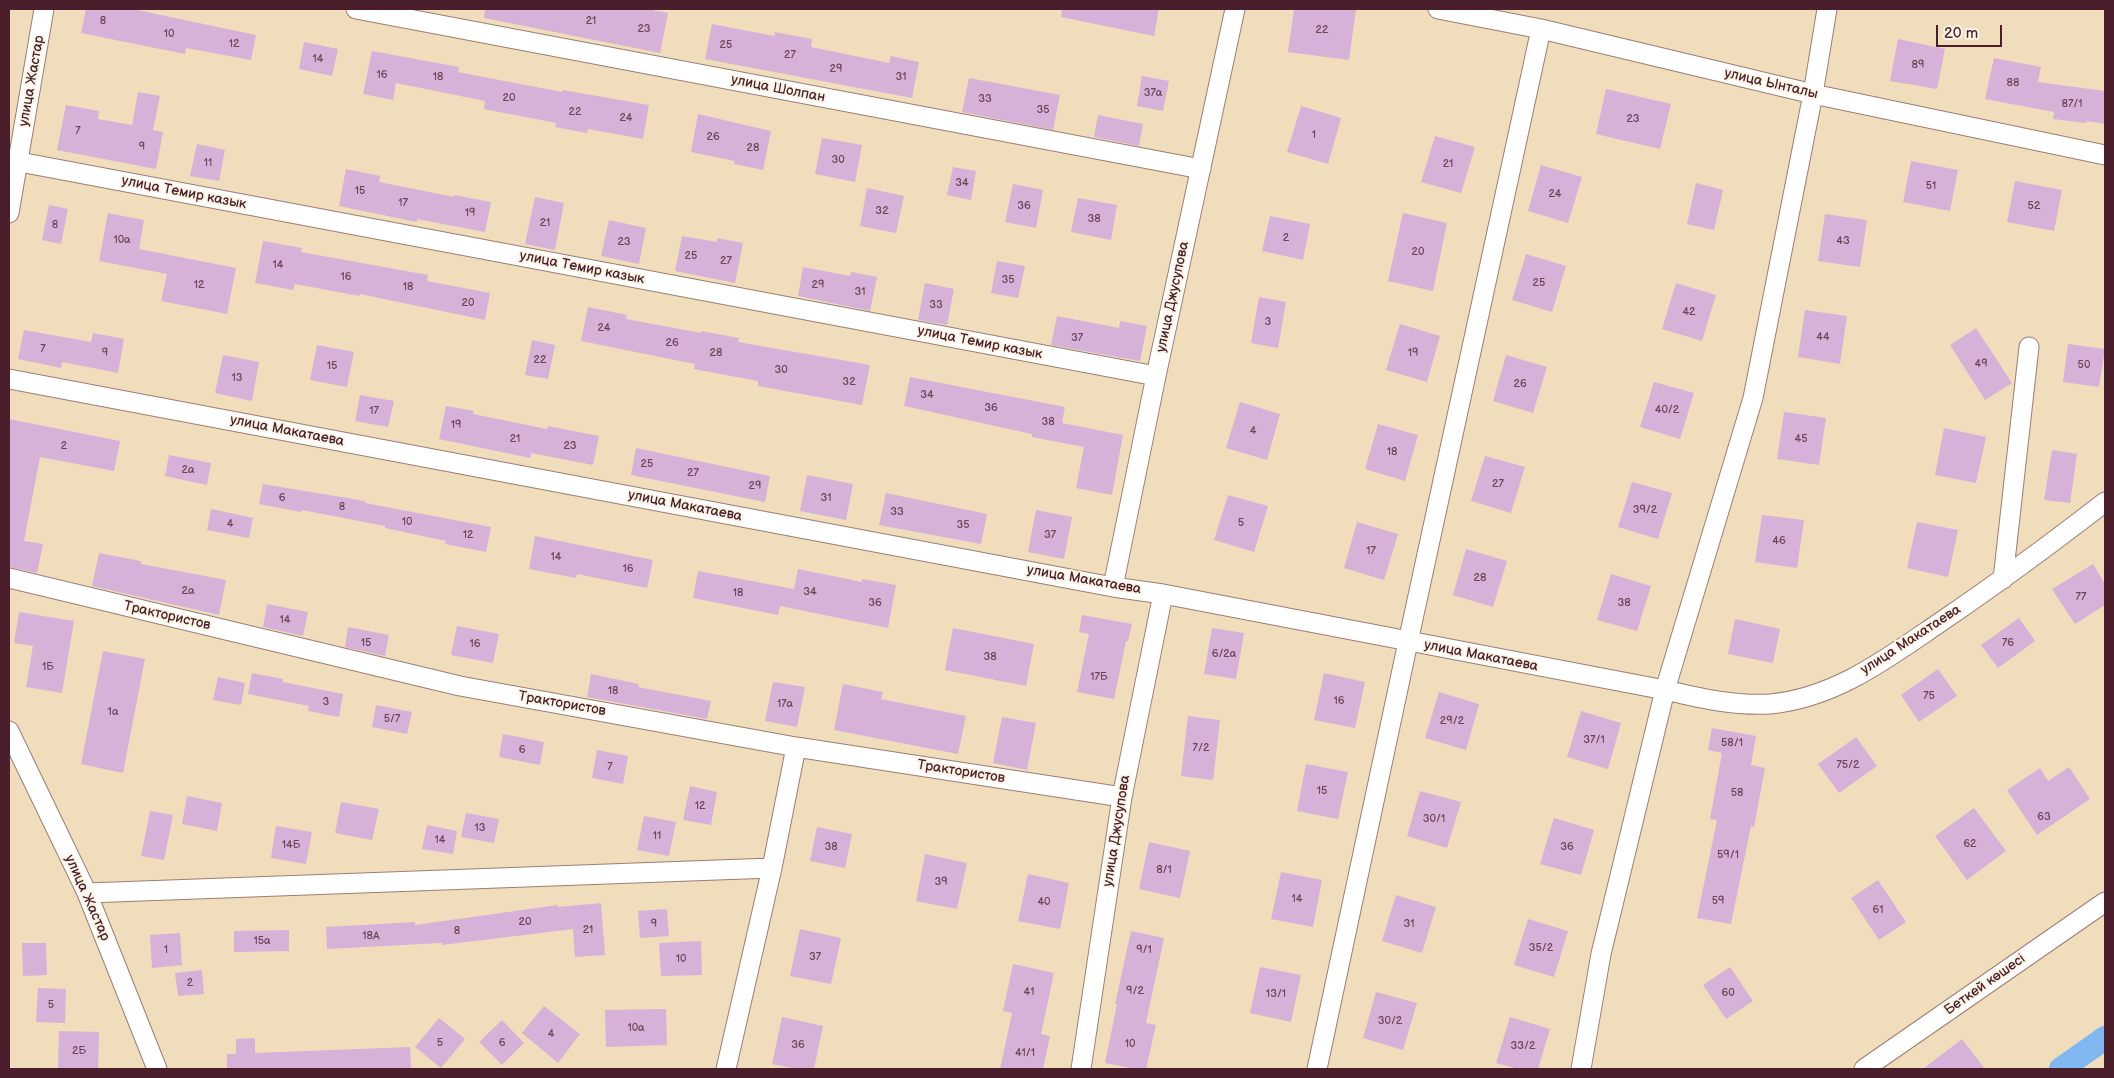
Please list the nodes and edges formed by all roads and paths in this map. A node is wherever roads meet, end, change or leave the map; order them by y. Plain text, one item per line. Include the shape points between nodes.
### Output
1 (44, 9) edge
2 (356, 9) edge
3 (1235, 9) edge
4 (1438, 9) edge
5 (1828, 9) edge
6 (1541, 30) junction
7 (1813, 94) junction
8 (2105, 155) edge
9 (13, 161) edge
10 (1201, 169) junction
11 (9, 212) edge
12 (2030, 347) dead end
13 (1156, 376) junction
14 (9, 379) edge
15 (2105, 502) edge
16 (9, 578) edge
17 (2003, 579) junction
18 (1113, 587) junction
19 (1163, 594) junction
20 (1408, 642) junction
21 (1665, 690) junction
22 (9, 730) edge
23 (796, 747) junction
24 (1122, 797) junction
25 (772, 868) junction
26 (86, 894) junction
27 (2105, 902) edge
28 (157, 1069) edge
29 (726, 1069) edge
30 (1081, 1069) edge
31 (1317, 1069) edge
32 (1580, 1069) edge
33 (1864, 1069) edge

1 - 9 street, улица Жастар
2 - 10 street, улица Шолпан
3 - 10 street, улица Джусупова
4 - 6 street, улица Ынталы
5 - 7 street
6 - 7 street, улица Ынталы
6 - 20 street
7 - 8 street, улица Ынталы
7 - 21 street via 1752,398
9 - 11 street, улица Жастар
9 - 13 street, улица Темир казык
10 - 13 street, улица Джусупова
12 - 17 street
13 - 18 street, улица Джусупова
14 - 18 street, улица Макатаева
15 - 17 street, улица Макатаева
16 - 23 street, Трактористов via 460,686
17 - 21 street, улица Макатаева via 1874,667 1819,694 1771,704 1722,704
18 - 19 street, улица Макатаева
19 - 20 street, улица Макатаева
19 - 24 street, улица Джусупова
20 - 21 street, улица Макатаева
20 - 31 street
21 - 32 street via 1601,954
22 - 26 street, улица Жастар
23 - 24 street, Трактористов
23 - 25 street
24 - 30 street, улица Джусупова
25 - 26 street
25 - 29 street
26 - 28 street, улица Жастар
27 - 33 street, Беткей көшесі

